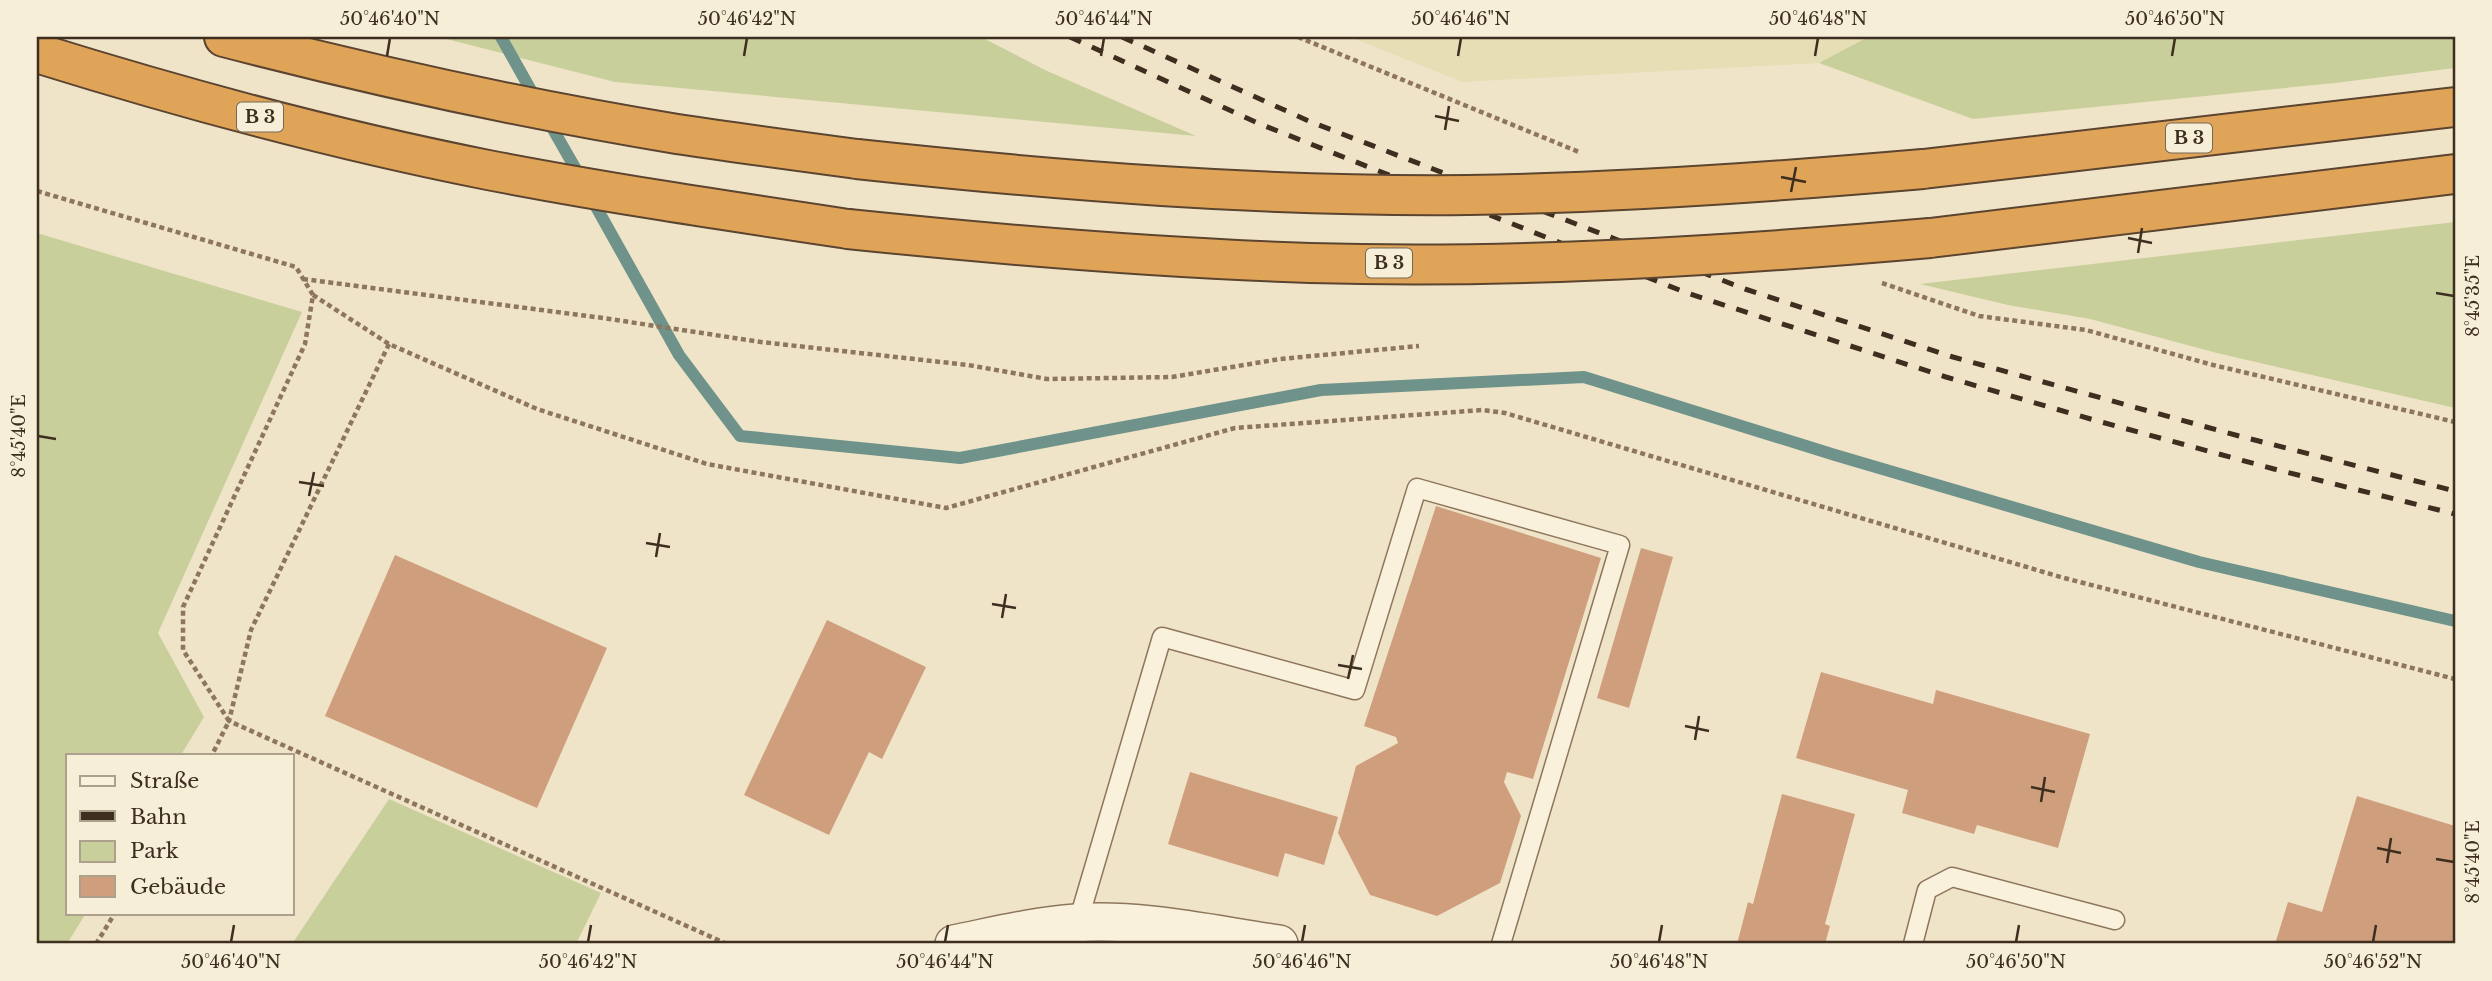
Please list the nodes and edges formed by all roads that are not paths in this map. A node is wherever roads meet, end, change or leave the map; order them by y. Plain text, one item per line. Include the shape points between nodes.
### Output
1 (224, 37) edge
2 (37, 54) edge
3 (2455, 107) edge
4 (2455, 174) edge
5 (2115, 920) dead end
6 (1078, 922) junction
7 (954, 944) edge
8 (1279, 944) edge
9 (1501, 944) edge
10 (1913, 944) edge

1 - 3 highway, B 3, bridge via 460,93 644,128 857,159 1011,176 1314,193 1632,190 1770,183
2 - 4 highway, B 3, bridge via 305,128 486,169 668,203 848,229 1158,256 1466,264 1775,251 1930,238
5 - 10 lane via 1952,877 1927,890
6 - 7 street
6 - 8 street via 1150,925
6 - 9 lane via 1162,637 1355,690 1417,488 1620,545

